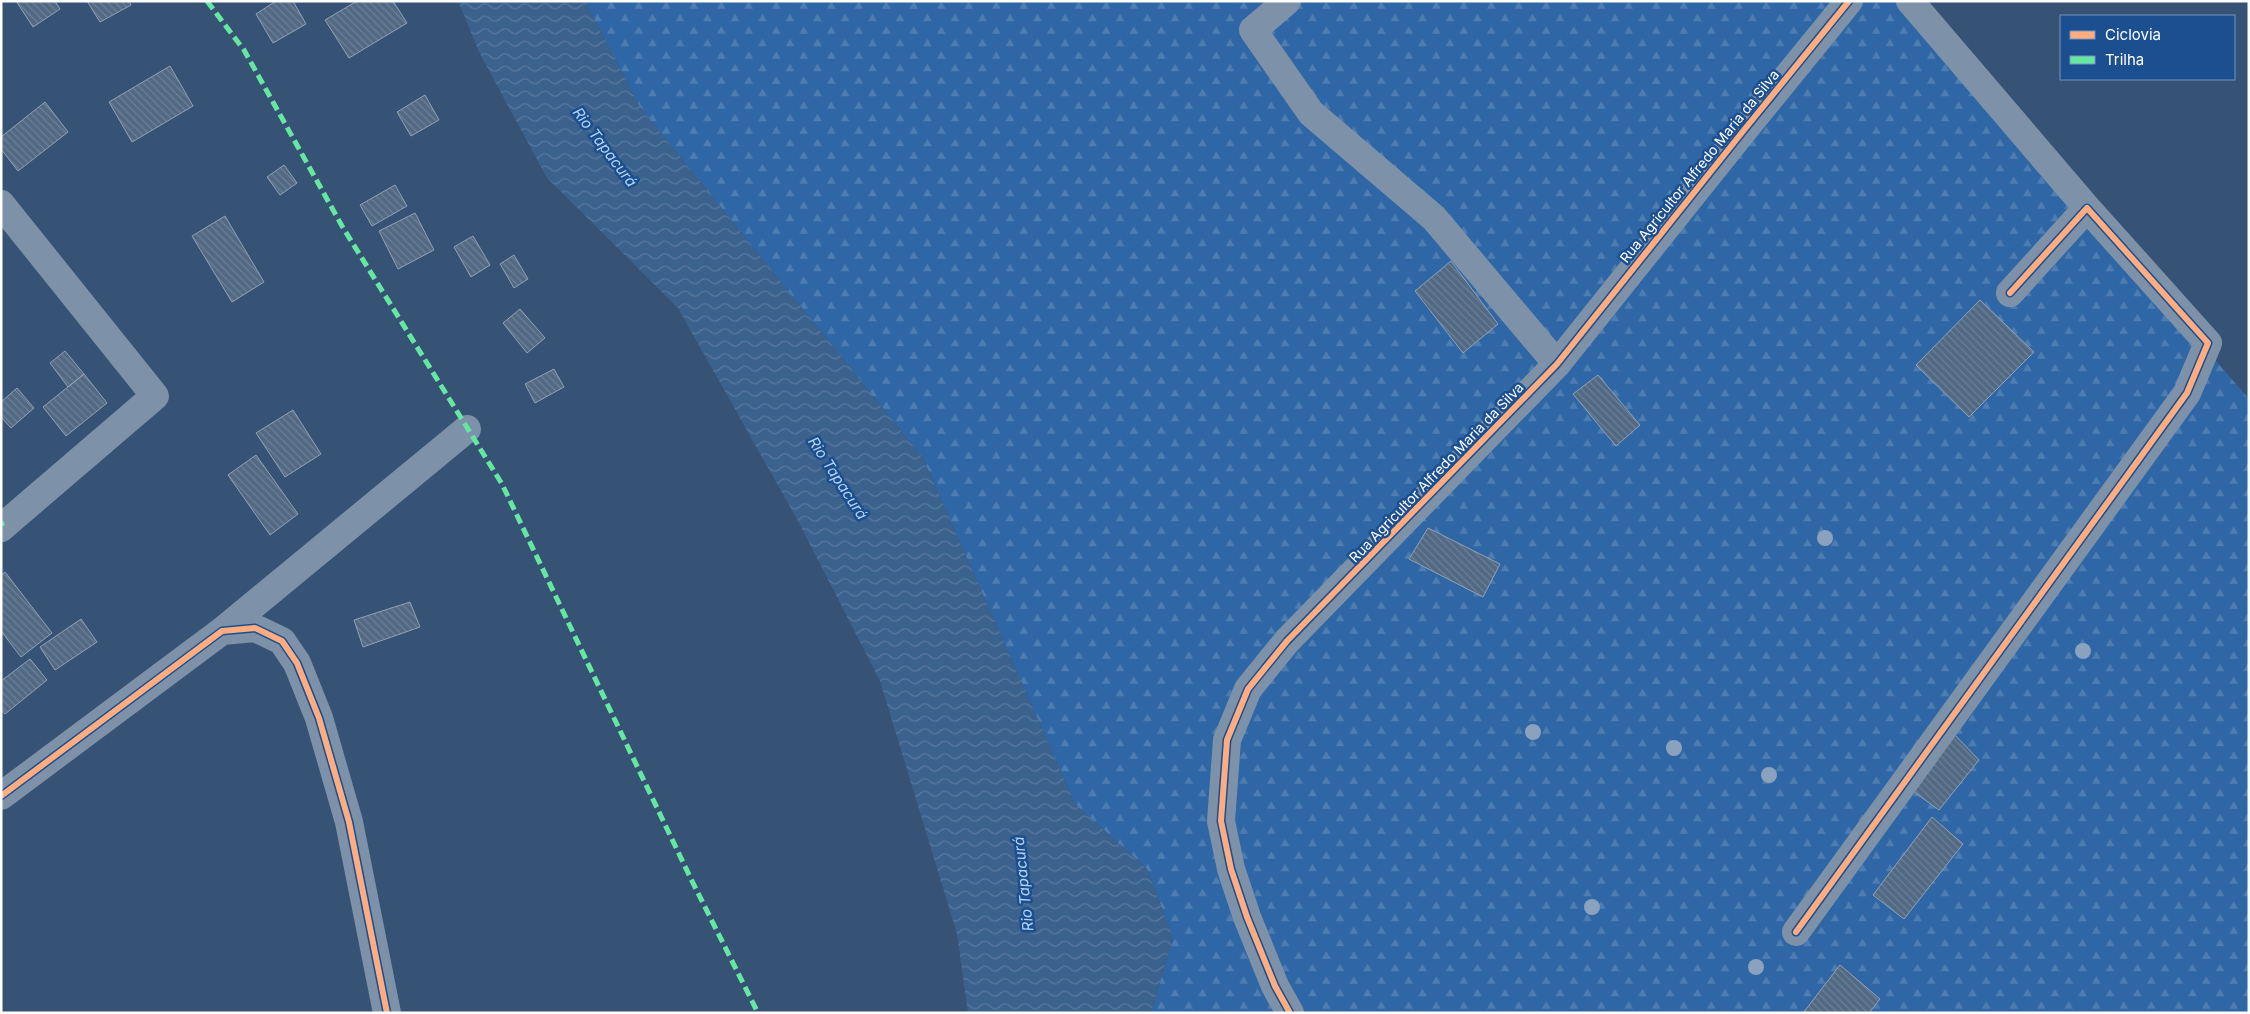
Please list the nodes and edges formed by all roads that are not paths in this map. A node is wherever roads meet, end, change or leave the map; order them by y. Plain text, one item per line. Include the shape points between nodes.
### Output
1 (1287, 1) edge
2 (1850, 1) edge
3 (1910, 1) edge
4 (1, 204) edge
5 (2087, 208) junction
6 (2010, 294) dead end
7 (1557, 364) junction
8 (467, 429) dead end
9 (1, 528) edge
10 (222, 631) junction
11 (1, 796) edge
12 (1796, 932) dead end
13 (387, 1013) edge
14 (1290, 1013) edge

1 - 7 street via 1253,30 1311,113 1434,218
2 - 7 street, Rua Agricultor Alfredo Maria da Silva
3 - 5 street
4 - 9 street via 155,396
5 - 6 street
5 - 12 street via 2208,343 2187,393
7 - 14 street, Rua Agricultor Alfredo Maria da Silva via 1287,642 1248,688 1227,740 1221,821 1247,918 1275,986
8 - 10 street
10 - 11 street
10 - 13 street via 255,628 282,640 297,663 319,718 349,822

